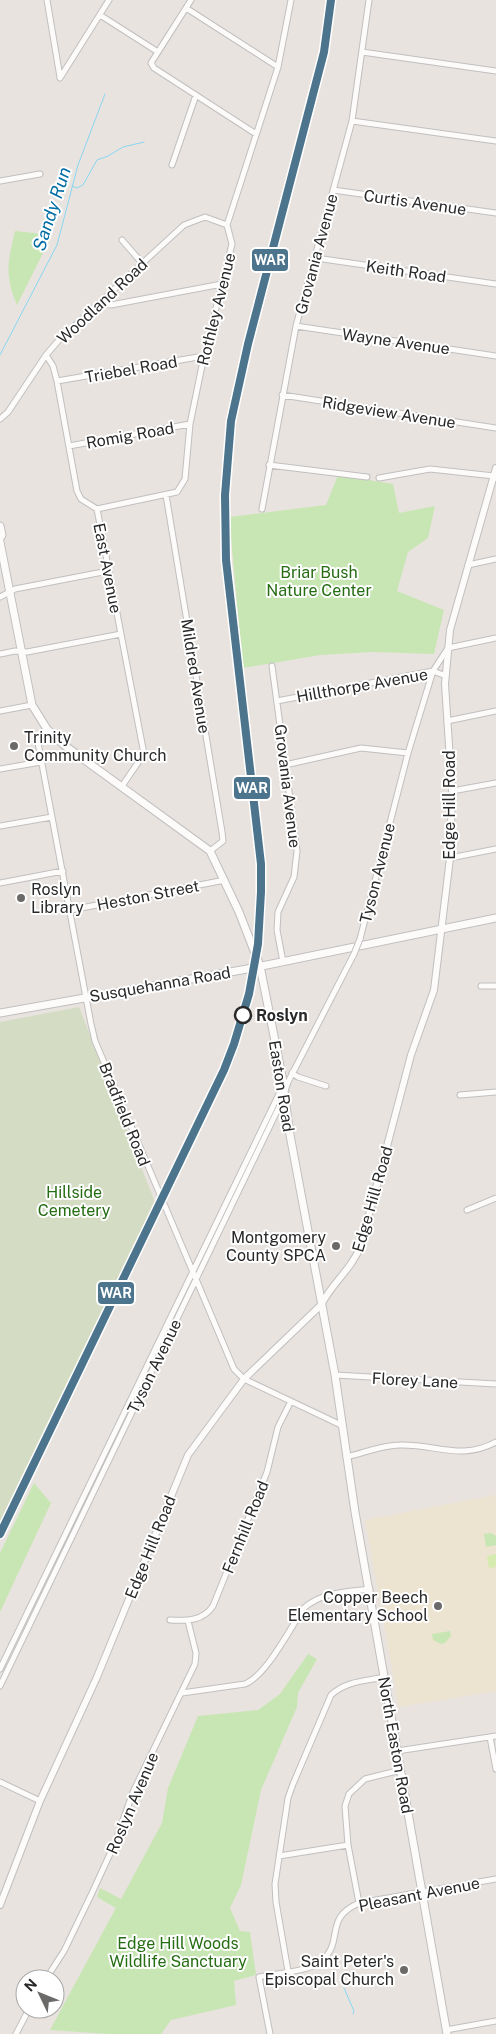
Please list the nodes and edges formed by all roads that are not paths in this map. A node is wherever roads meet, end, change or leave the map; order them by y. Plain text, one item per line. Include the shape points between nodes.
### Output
1 (47, 0) edge
2 (109, 0) edge
3 (191, 0) edge
4 (291, 0) edge
5 (369, 0) edge
6 (186, 8) junction
7 (100, 15) junction
8 (158, 52) junction
9 (362, 52) junction
10 (278, 67) junction
11 (496, 71) edge
12 (196, 95) junction
13 (352, 120) junction
14 (256, 134) junction
15 (496, 141) edge
16 (172, 165) dead end
17 (40, 174) dead end
18 (0, 181) edge
19 (333, 190) junction
20 (496, 213) edge
21 (227, 225) junction
22 (122, 240) dead end
23 (316, 258) junction
24 (142, 263) junction
25 (222, 284) junction
26 (496, 284) edge
27 (98, 304) junction
28 (296, 326) junction
29 (46, 355) junction
30 (204, 356) junction
31 (496, 356) edge
32 (57, 381) junction
33 (282, 395) junction
34 (0, 419) edge
35 (190, 424) junction
36 (496, 428) edge
37 (69, 446) junction
38 (269, 465) junction
39 (496, 468) edge
40 (367, 477) dead end
41 (495, 477) edge
42 (379, 478) dead end
43 (166, 495) junction
44 (97, 509) junction
45 (262, 509) dead end
46 (0, 526) edge
47 (0, 540) edge
48 (496, 559) edge
49 (468, 565) junction
50 (108, 571) junction
51 (10, 593) junction
52 (0, 597) edge
53 (121, 634) junction
54 (496, 638) edge
55 (448, 648) junction
56 (20, 652) junction
57 (0, 654) edge
58 (272, 666) dead end
59 (433, 671) junction
60 (446, 676) junction
61 (277, 701) junction
62 (32, 705) junction
63 (0, 711) edge
64 (496, 711) edge
65 (448, 721) junction
66 (47, 729) junction
67 (408, 753) junction
68 (41, 762) junction
69 (285, 765) junction
70 (0, 769) edge
71 (496, 783) edge
72 (122, 786) junction
73 (452, 790) junction
74 (52, 816) junction
75 (0, 826) edge
76 (496, 850) edge
77 (210, 851) junction
78 (450, 858) junction
79 (63, 871) junction
80 (224, 880) junction
81 (0, 883) edge
82 (71, 910) junction
83 (496, 918) edge
84 (442, 929) junction
85 (283, 962) junction
86 (260, 966) junction
87 (481, 986) dead end
88 (496, 986) edge
89 (86, 997) junction
90 (0, 1013) edge
91 (292, 1073) junction
92 (326, 1086) dead end
93 (284, 1090) junction
94 (496, 1092) edge
95 (460, 1095) dead end
96 (496, 1198) edge
97 (468, 1210) dead end
98 (192, 1272) junction
99 (195, 1280) junction
100 (321, 1305) junction
101 (334, 1375) junction
102 (244, 1379) junction
103 (496, 1384) edge
104 (290, 1403) junction
105 (120, 1420) junction
106 (127, 1423) junction
107 (341, 1426) junction
108 (496, 1442) edge
109 (346, 1457) junction
110 (370, 1589) junction
111 (170, 1620) dead end
112 (188, 1621) junction
113 (0, 1669) edge
114 (385, 1677) junction
115 (0, 1686) edge
116 (182, 1694) junction
117 (493, 1736) edge
118 (397, 1751) junction
119 (496, 1769) edge
120 (401, 1770) junction
121 (0, 1782) edge
122 (40, 1801) junction
123 (348, 1845) junction
124 (279, 1856) junction
125 (496, 1879) edge
126 (421, 1893) junction
127 (359, 1903) junction
128 (0, 1905) edge
129 (52, 1969) edge
130 (288, 1972) junction
131 (24, 2019) edge
132 (496, 2021) edge
133 (447, 2032) edge
134 (16, 2034) edge
135 (270, 2034) edge

1 - 7 street via 60,78
2 - 7 street
3 - 6 street
4 - 10 street, Rothley Avenue
5 - 9 street, Grovania Avenue
6 - 8 street
6 - 10 street
7 - 8 street
8 - 12 street via 151,66
9 - 11 street
9 - 13 street, Grovania Avenue
10 - 14 street, Rothley Avenue
12 - 14 street
12 - 16 street
13 - 15 street
13 - 19 street, Grovania Avenue
14 - 21 street, Rothley Avenue
17 - 18 street
19 - 20 street, Curtis Avenue
19 - 23 street, Grovania Avenue
21 - 24 street, Woodland Road via 205,217 194,220 184,225
21 - 25 street, Rothley Avenue via 232,244
22 - 24 street
23 - 26 street, Keith Road
23 - 28 street, Grovania Avenue
24 - 27 street, Woodland Road
25 - 27 street via 111,305
25 - 30 street, Rothley Avenue
27 - 29 street, Woodland Road
28 - 31 street, Wayne Avenue
28 - 33 street, Grovania Avenue
29 - 32 street, East Avenue
29 - 34 street, Woodland Road
30 - 32 street, Triebel Road
30 - 35 street, Rothley Avenue
32 - 37 street, East Avenue
33 - 36 street, Ridgeview Avenue
33 - 38 street, Grovania Avenue
35 - 37 street, Romig Road
35 - 43 street, Rothley Avenue via 185,479 177,492
37 - 44 street, East Avenue via 79,496
38 - 40 street
38 - 45 street, Grovania Avenue
39 - 41 street, Edge Hill Road
41 - 42 street via 430,469
41 - 49 street, Edge Hill Road
43 - 44 street
43 - 77 street, Mildred Avenue via 222,832 223,841
44 - 50 street, East Avenue
46 - 47 main road, Easton Road
47 - 51 main road, Easton Road
48 - 49 street
49 - 55 street, Edge Hill Road
50 - 51 street via 15,589
50 - 53 street, East Avenue
51 - 52 street
51 - 56 main road, Easton Road
53 - 56 street
53 - 72 street, East Avenue via 144,754
54 - 55 street
55 - 59 street, Tyson Avenue
55 - 60 street, Edge Hill Road
56 - 57 street
56 - 62 main road, Easton Road
58 - 61 street, Grovania Avenue
59 - 60 street, Hillthorpe Avenue
59 - 61 street, Hillthorpe Avenue
59 - 67 street, Tyson Avenue
60 - 65 street, Edge Hill Road
61 - 69 street, Grovania Avenue
62 - 63 street
62 - 66 main road, Easton Road
64 - 65 street
65 - 73 street, Edge Hill Road
66 - 68 street, Bradfield Road via 38,738
66 - 72 main road, Easton Road
67 - 69 street via 360,748
67 - 91 street, Tyson Avenue, bridge via 360,940
68 - 70 street
68 - 74 street, Bradfield Road
69 - 85 street, Grovania Avenue via 297,851 294,877 278,912 277,930
71 - 73 street
72 - 77 main road, Easton Road
73 - 78 street, Edge Hill Road
74 - 75 street
74 - 79 street, Bradfield Road
76 - 78 street
77 - 80 main road, Easton Road
78 - 84 street, Edge Hill Road
79 - 81 street
79 - 82 street, Bradfield Road
80 - 82 street, Heston Street
80 - 86 main road, Easton Road
82 - 89 street, Bradfield Road
83 - 84 main road, Susquehanna Road
84 - 85 main road, Susquehanna Road
84 - 100 street, Edge Hill Road via 432,998 411,1055 361,1245 352,1264
85 - 86 main road, Susquehanna Road
86 - 89 main road, Susquehanna Road
86 - 93 main road, Easton Road
87 - 88 street
89 - 90 main road, Susquehanna Road
89 - 98 street, Bradfield Road via 95,1041
91 - 92 street
91 - 93 street, Tyson Avenue
93 - 98 street, Tyson Avenue via 279,1094
93 - 99 street, Tyson Avenue via 280,1105
93 - 100 main road, Easton Road
94 - 95 street
96 - 97 street
98 - 99 street, Bradfield Road
98 - 105 street, Tyson Avenue
99 - 102 street, Bradfield Road via 229,1361
99 - 106 street, Tyson Avenue
100 - 101 main road, Easton Road
100 - 102 street, Edge Hill Road
101 - 103 street, Florey Lane
101 - 107 main road, Easton Road
102 - 104 street, Bradfield Road
102 - 122 street, Edge Hill Road via 188,1455 97,1677
104 - 107 street, Bradfield Road
104 - 112 street, Fernhill Road via 278,1427 267,1472 213,1606 205,1615
105 - 106 street
105 - 113 street, Tyson Avenue
106 - 115 street, Tyson Avenue
107 - 109 main road, Easton Road
108 - 109 street via 474,1451 457,1452 398,1445
109 - 110 main road, North Easton Road
110 - 114 main road, North Easton Road
110 - 116 street via 324,1595 311,1602 252,1681
111 - 112 street
112 - 116 street, Roslyn Avenue via 196,1653 195,1664
114 - 118 main road, North Easton Road
114 - 124 street via 348,1684 331,1695 288,1798
116 - 129 street, Roslyn Avenue via 132,1792 115,1843
117 - 118 street
117 - 119 street
118 - 120 main road, North Easton Road
120 - 123 street via 366,1779 349,1794 344,1812
120 - 126 main road, North Easton Road
121 - 122 street
122 - 128 street, Edge Hill Road
123 - 124 street
123 - 127 street
124 - 130 street via 275,1890
125 - 126 street, Pleasant Avenue
126 - 127 street, Pleasant Avenue
126 - 133 main road, North Easton Road
127 - 130 street, Pleasant Avenue via 339,1918 332,1947 320,1962
130 - 135 street, Pleasant Avenue via 259,1977
131 - 134 street
132 - 133 street

